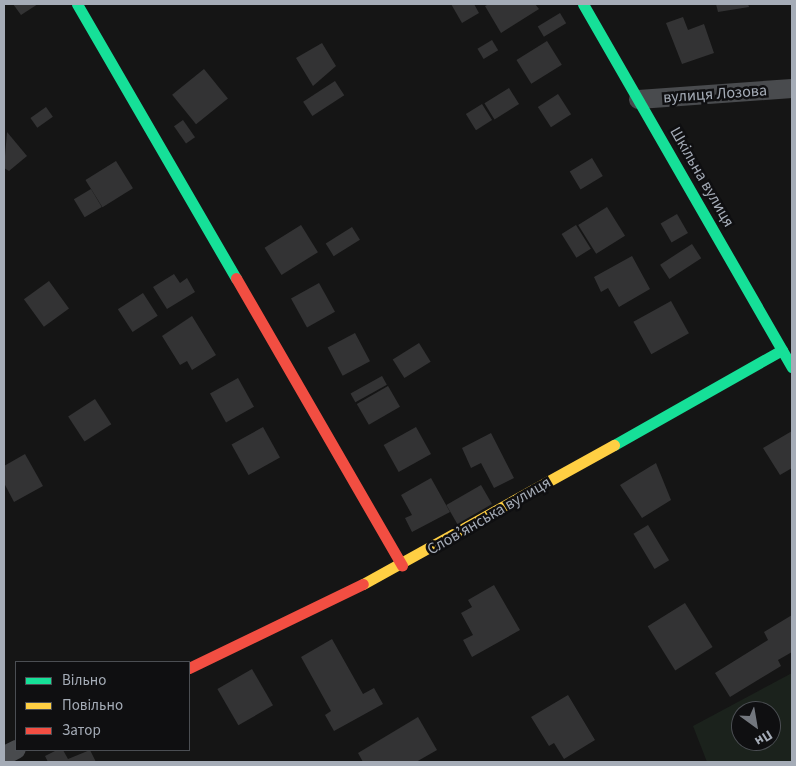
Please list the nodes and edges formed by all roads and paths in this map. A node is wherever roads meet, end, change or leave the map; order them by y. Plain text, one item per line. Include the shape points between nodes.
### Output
1 (77, 4) edge
2 (583, 4) edge
3 (792, 88) edge
4 (638, 99) junction
5 (782, 350) junction
6 (792, 367) edge
7 (402, 566) junction
8 (190, 668) edge

1 - 7 street
2 - 4 street, Шкільна вулиця
3 - 4 street, вулиця Лозова
4 - 5 street, Шкільна вулиця
5 - 6 street, Шкільна вулиця
5 - 7 street, Словʼянська вулиця
7 - 8 street, Словʼянська вулиця

